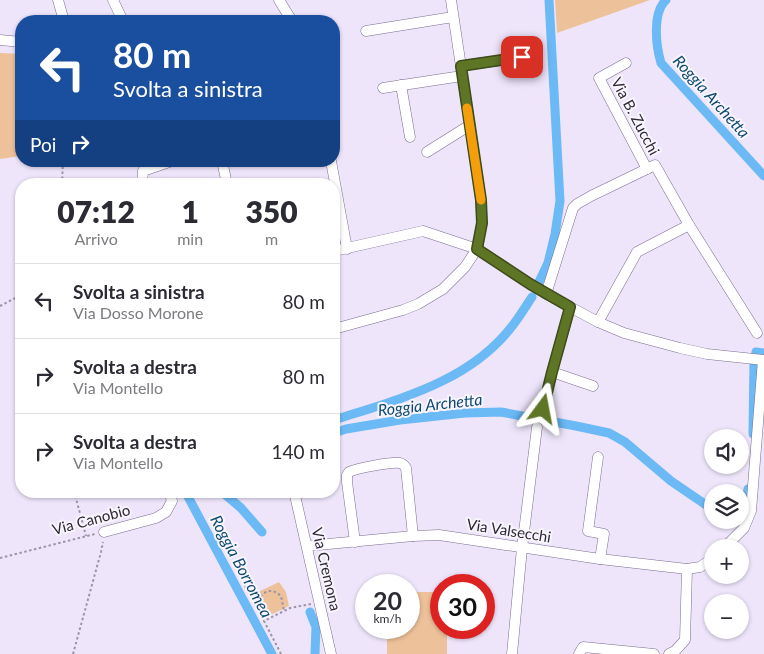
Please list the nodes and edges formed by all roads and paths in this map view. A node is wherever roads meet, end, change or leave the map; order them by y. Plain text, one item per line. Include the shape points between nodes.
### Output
1 (58, 0) edge
2 (113, 0) edge
3 (279, 0) edge
4 (451, 0) edge
5 (62, 15) edge
6 (120, 15) edge
7 (288, 15) edge
8 (453, 16) junction
9 (366, 31) dead end
10 (0, 40) edge
11 (15, 41) edge
12 (522, 57) dead end
13 (626, 63) dead end
14 (462, 71) junction
15 (401, 85) junction
16 (383, 88) dead end
17 (470, 125) junction
18 (410, 137) dead end
19 (427, 152) dead end
20 (155, 167) edge
21 (647, 169) junction
22 (142, 178) edge
23 (340, 210) edge
24 (689, 225) junction
25 (347, 249) junction
26 (477, 249) junction
27 (340, 250) edge
28 (546, 294) junction
29 (15, 298) edge
30 (0, 306) edge
31 (570, 307) junction
32 (598, 322) junction
33 (340, 326) edge
34 (757, 333) dead end
35 (759, 359) edge
36 (552, 372) junction
37 (593, 386) dead end
38 (543, 409) dead end
39 (537, 427) dead end
40 (598, 457) dead end
41 (76, 498) edge
42 (171, 498) edge
43 (296, 498) edge
44 (104, 532) junction
45 (86, 536) junction
46 (413, 536) junction
47 (733, 539) edge
48 (355, 542) junction
49 (306, 546) junction
50 (522, 548) junction
51 (0, 558) edge
52 (600, 560) junction
53 (704, 564) edge
54 (687, 570) junction
55 (245, 586) dead end
56 (319, 603) junction
57 (255, 605) junction
58 (284, 611) junction
59 (264, 621) junction
60 (581, 651) edge
61 (73, 654) edge
62 (281, 654) edge
63 (331, 654) edge
64 (512, 654) edge
65 (654, 654) edge
66 (669, 654) edge

1 - 5 street
2 - 6 street
3 - 7 street
4 - 8 street
8 - 9 street
8 - 14 street
10 - 11 street
12 - 14 street
13 - 21 street, Via B. Zucchi via 599,78
14 - 15 street
14 - 17 street
15 - 16 street
15 - 18 street
17 - 19 street
17 - 26 street via 481,200 482,223
20 - 22 street via 143,171
21 - 24 street, Via B. Zucchi via 655,164
21 - 28 street, Via B. Zucchi via 577,204
23 - 25 street
24 - 32 street via 637,252
24 - 34 street, Via B. Zucchi
25 - 26 street via 423,231
25 - 27 street
26 - 28 street
26 - 33 street via 443,289 418,304
28 - 31 street
29 - 30 path
31 - 32 street
31 - 36 street
32 - 35 street via 624,333 680,348
35 - 47 street via 751,511 744,528
36 - 37 street
36 - 38 street
39 - 50 street
40 - 52 street via 588,531 604,534
41 - 45 path
42 - 44 street, Via Canobio via 166,512 156,518
43 - 49 street, Via Cremona
44 - 45 path, Via Canobio
44 - 61 path
45 - 51 path, Via Canobio
46 - 48 street, Via Valsecchi
46 - 48 street via 406,468 400,463 374,466 347,475
46 - 50 street, Via Valsecchi via 439,535
48 - 49 street, Via Valsecchi
49 - 56 street, Via Cremona
50 - 52 street, Via Valsecchi
50 - 64 street
52 - 54 street, Via Valsecchi
53 - 54 street, Via Valsecchi
54 - 66 street via 685,640
55 - 57 path
56 - 58 path
56 - 63 street, Via Cremona
57 - 58 path via 261,595 274,591 281,596
57 - 59 path
58 - 59 path
59 - 62 path
60 - 65 street

